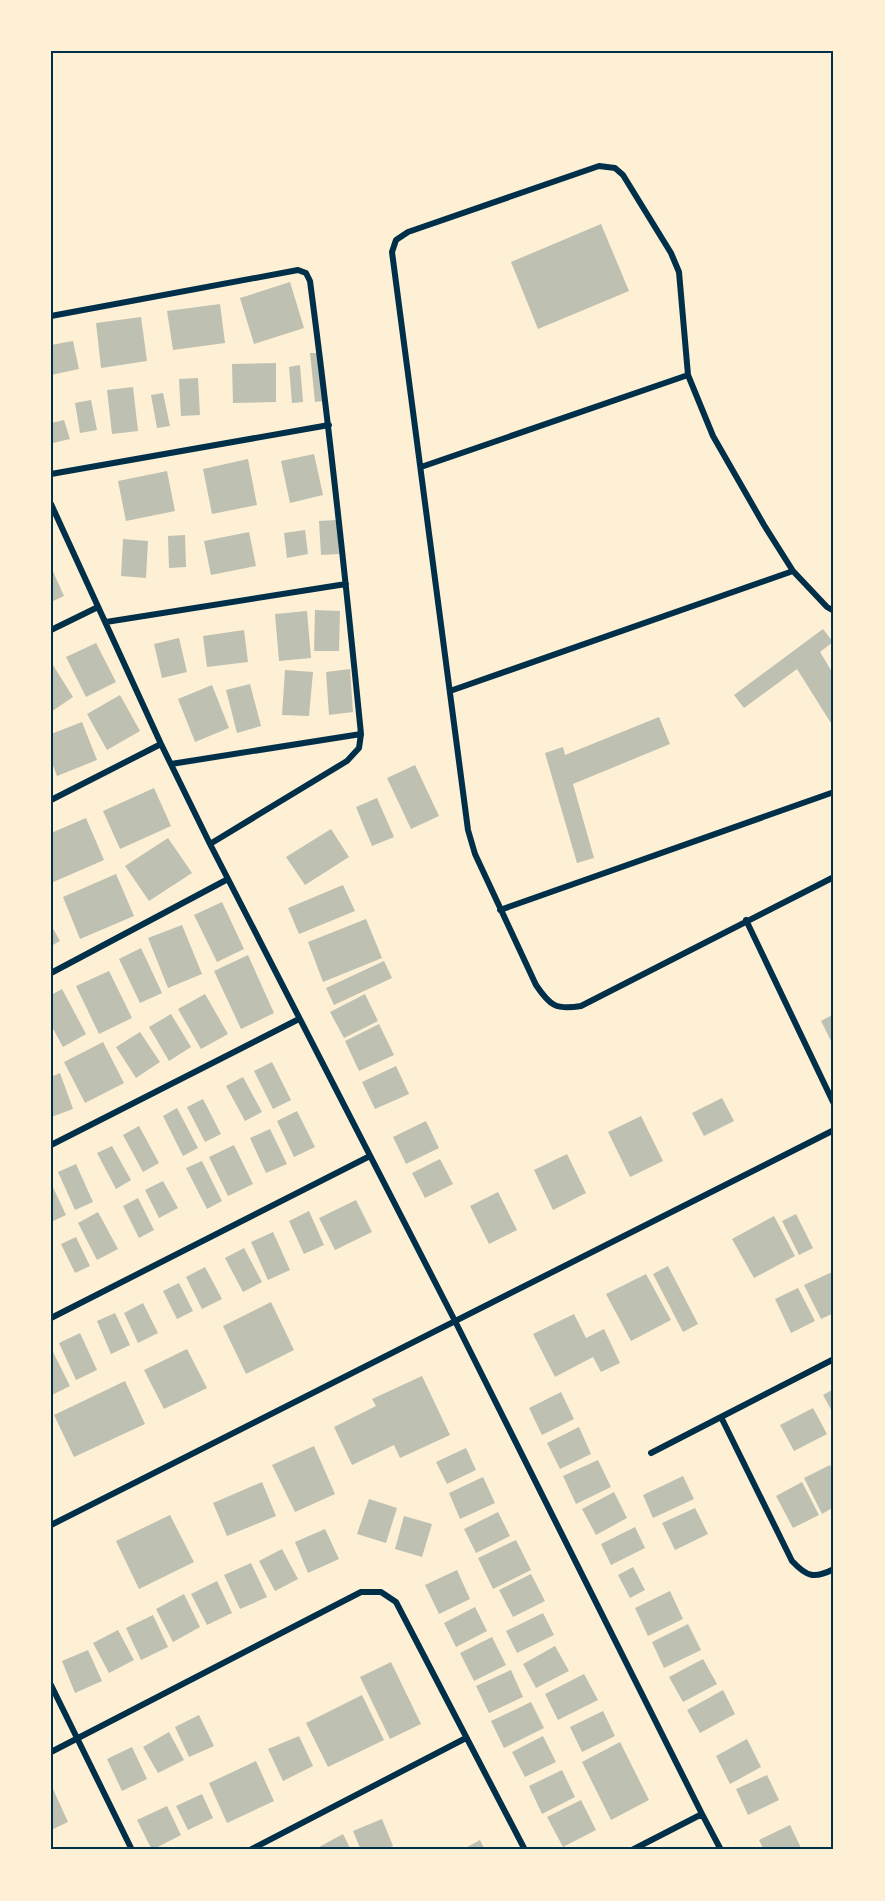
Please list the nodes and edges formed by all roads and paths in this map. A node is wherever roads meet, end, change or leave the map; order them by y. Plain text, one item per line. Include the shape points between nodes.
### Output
1 (51, 316) edge
2 (688, 375) junction
3 (329, 425) junction
4 (421, 468) junction
5 (51, 474) edge
6 (51, 504) edge
7 (793, 571) junction
8 (346, 584) junction
9 (98, 606) junction
10 (834, 611) edge
11 (106, 622) junction
12 (51, 630) edge
13 (450, 691) junction
14 (361, 734) junction
15 (161, 744) junction
16 (171, 764) junction
17 (834, 792) edge
18 (51, 800) edge
19 (210, 844) junction
20 (834, 877) edge
21 (228, 879) junction
22 (500, 910) junction
23 (746, 920) junction
24 (51, 973) edge
25 (299, 1019) junction
26 (834, 1104) edge
27 (834, 1131) edge
28 (51, 1145) edge
29 (370, 1156) junction
30 (51, 1318) edge
31 (455, 1321) junction
32 (834, 1359) edge
33 (721, 1417) junction
34 (651, 1453) dead end
35 (51, 1525) edge
36 (834, 1569) edge
37 (51, 1685) edge
38 (466, 1738) junction
39 (77, 1739) junction
40 (51, 1752) edge
41 (702, 1814) junction
42 (132, 1850) edge
43 (250, 1850) edge
44 (525, 1850) edge
45 (632, 1850) edge
46 (722, 1850) edge

1 - 3 street via 298,270 306,273
2 - 4 street
2 - 4 street via 679,272 623,175 615,168 599,166 419,228 396,240 392,252
2 - 7 street via 713,436
3 - 5 street
3 - 8 street
4 - 13 street
6 - 9 street
7 - 10 street
7 - 13 street
8 - 11 street
8 - 14 street
9 - 11 street
9 - 12 street
11 - 15 street
13 - 22 street via 468,830
14 - 16 street
14 - 19 street via 359,748 347,761
15 - 16 street
15 - 18 street
16 - 19 street
17 - 22 street
19 - 21 street
20 - 23 street
21 - 24 street
21 - 25 street
22 - 23 street via 536,985 553,1005 564,1009 581,1005
23 - 26 street
25 - 28 street
25 - 29 street
27 - 31 street
29 - 30 street
29 - 31 street
31 - 35 street
31 - 41 street
32 - 33 street
33 - 34 street
33 - 36 street via 792,1561 802,1573 814,1576
37 - 39 street
38 - 39 street via 396,1602 381,1592 361,1592
38 - 43 street
38 - 44 street
39 - 40 street
39 - 42 street
41 - 45 street
41 - 46 street

